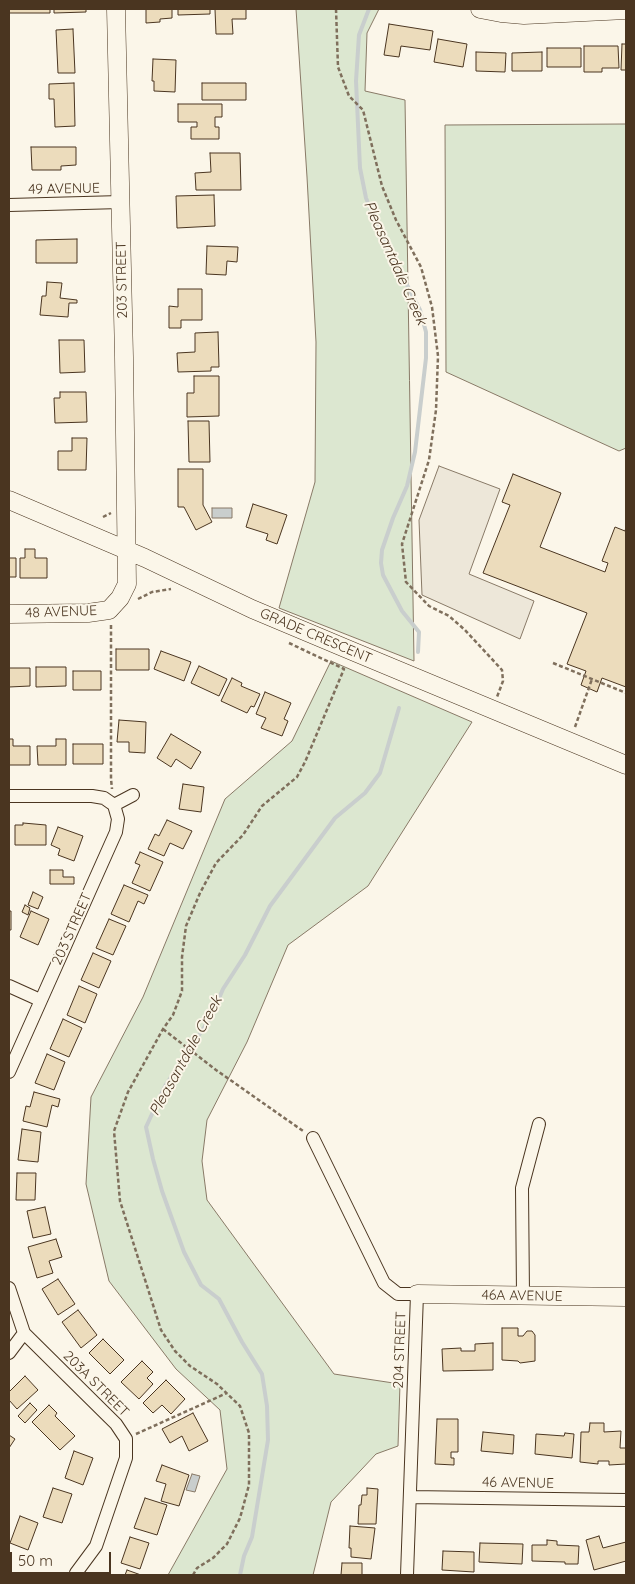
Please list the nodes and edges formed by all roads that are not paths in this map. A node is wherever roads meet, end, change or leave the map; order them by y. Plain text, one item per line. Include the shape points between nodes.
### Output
1 (116, 9) edge
2 (480, 9) edge
3 (626, 10) edge
4 (565, 11) edge
5 (121, 202) junction
6 (9, 205) edge
7 (9, 500) edge
8 (127, 551) junction
9 (9, 614) edge
10 (626, 764) edge
11 (133, 795) dead end
12 (9, 796) edge
13 (114, 806) junction
14 (9, 986) edge
15 (40, 1000) junction
16 (9, 1072) edge
17 (539, 1124) dead end
18 (312, 1138) road end
19 (9, 1288) edge
20 (417, 1294) junction
21 (523, 1295) junction
22 (626, 1297) edge
23 (24, 1333) junction
24 (9, 1353) edge
25 (410, 1497) junction
26 (626, 1500) edge
27 (76, 1573) dead end
28 (407, 1575) edge

1 - 5 street, 203 STREET
2 - 4 street via 512,14
3 - 4 street
5 - 6 street, 49 AVENUE
5 - 8 street, 203 STREET
7 - 8 street, GRADE CRESCENT
8 - 9 street, 48 AVENUE via 127,584 109,610
8 - 10 street, GRADE CRESCENT via 252,609
11 - 13 street
12 - 13 street via 92,796 104,798
13 - 15 street, 203 STREET via 118,819 116,832
14 - 15 street
15 - 16 street, 203 STREET
17 - 21 street via 522,1188
18 - 20 street, 204 STREET via 384,1283 398,1294
19 - 23 street
20 - 21 street, 46A AVENUE
20 - 25 street, 204 STREET
21 - 22 street, 46A AVENUE
23 - 24 street
23 - 27 street, 203A STREET via 116,1424 126,1439 126,1458 96,1546
25 - 26 street, 46 AVENUE
25 - 28 street, 204 STREET

